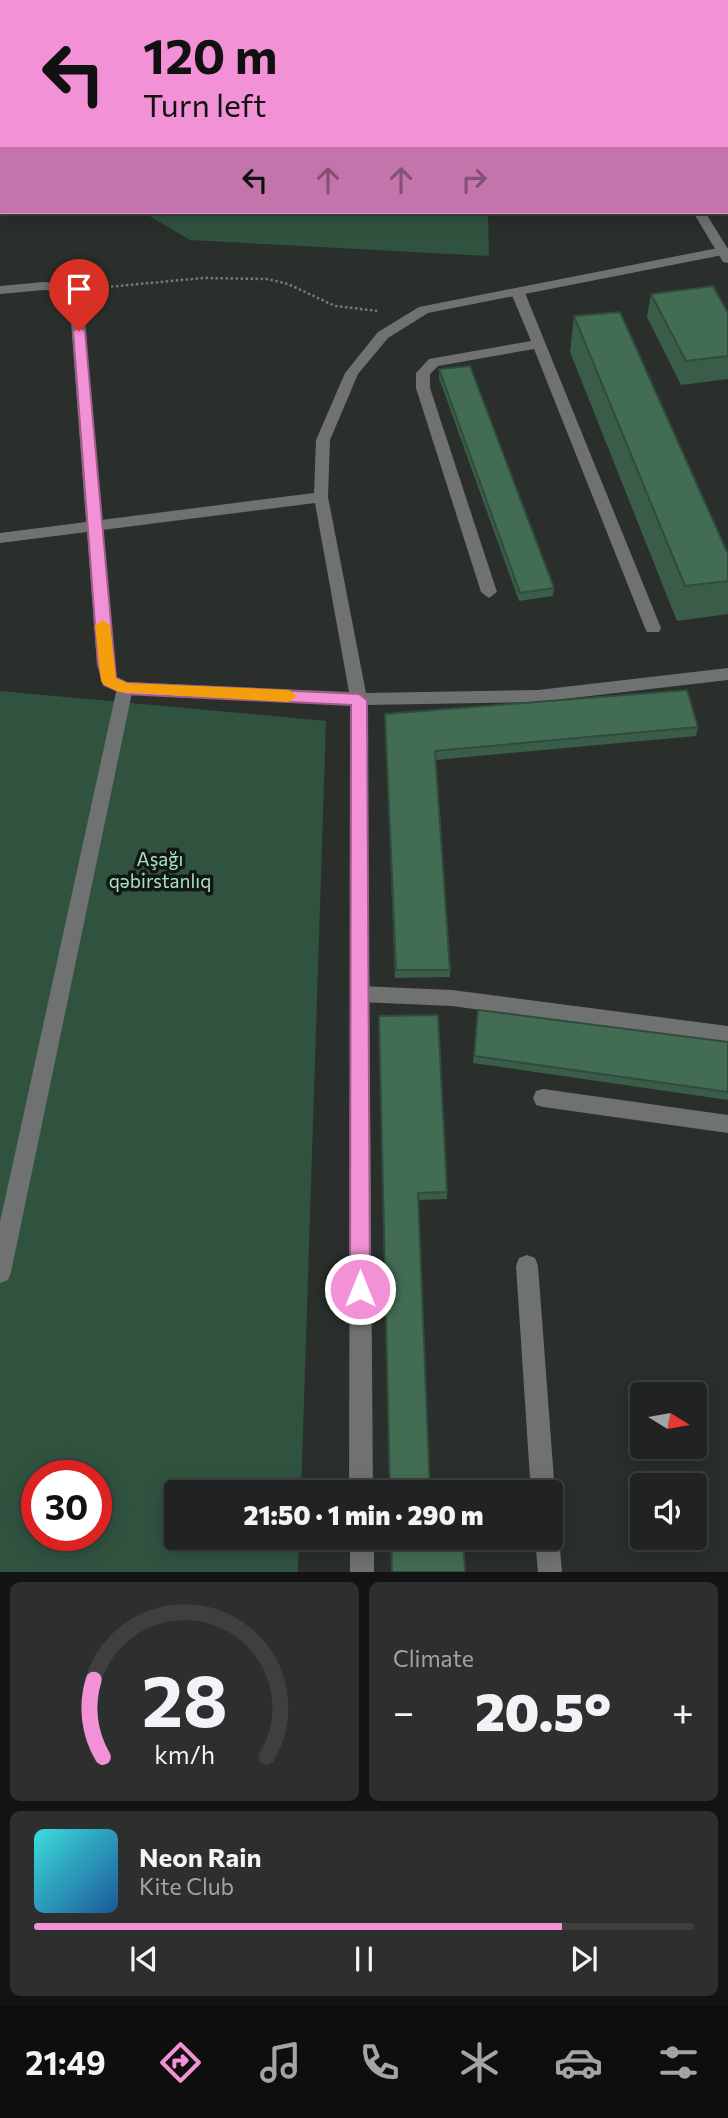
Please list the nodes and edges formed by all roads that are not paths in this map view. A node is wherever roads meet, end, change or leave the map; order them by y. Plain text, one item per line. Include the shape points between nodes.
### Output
1 (700, 214) edge
2 (726, 255) edge
3 (0, 290) edge
4 (519, 293) junction
5 (539, 344) junction
6 (321, 498) junction
7 (96, 526) junction
8 (0, 538) edge
9 (489, 592) dead end
10 (653, 628) dead end
11 (728, 674) edge
12 (125, 688) junction
13 (359, 700) junction
14 (360, 994) junction
15 (728, 1035) edge
16 (544, 1098) dead end
17 (728, 1124) edge
18 (527, 1266) dead end
19 (0, 1272) edge
20 (361, 1480) edge
21 (542, 1480) edge
22 (362, 1550) edge
23 (548, 1550) edge
24 (362, 1572) edge
25 (550, 1572) edge

1 - 2 street
2 - 4 street
3 - 7 street via 73,289
4 - 5 street
4 - 6 street via 424,310 383,335 352,373 323,440
5 - 9 street via 435,362 423,373 423,388
5 - 10 street
6 - 7 street
6 - 13 street
7 - 8 street
7 - 12 street via 105,664 109,681
11 - 13 street via 541,696
12 - 13 street
12 - 19 street
13 - 14 street
14 - 15 street via 452,998
14 - 20 street
16 - 17 street
18 - 21 street
22 - 24 street
23 - 25 street

